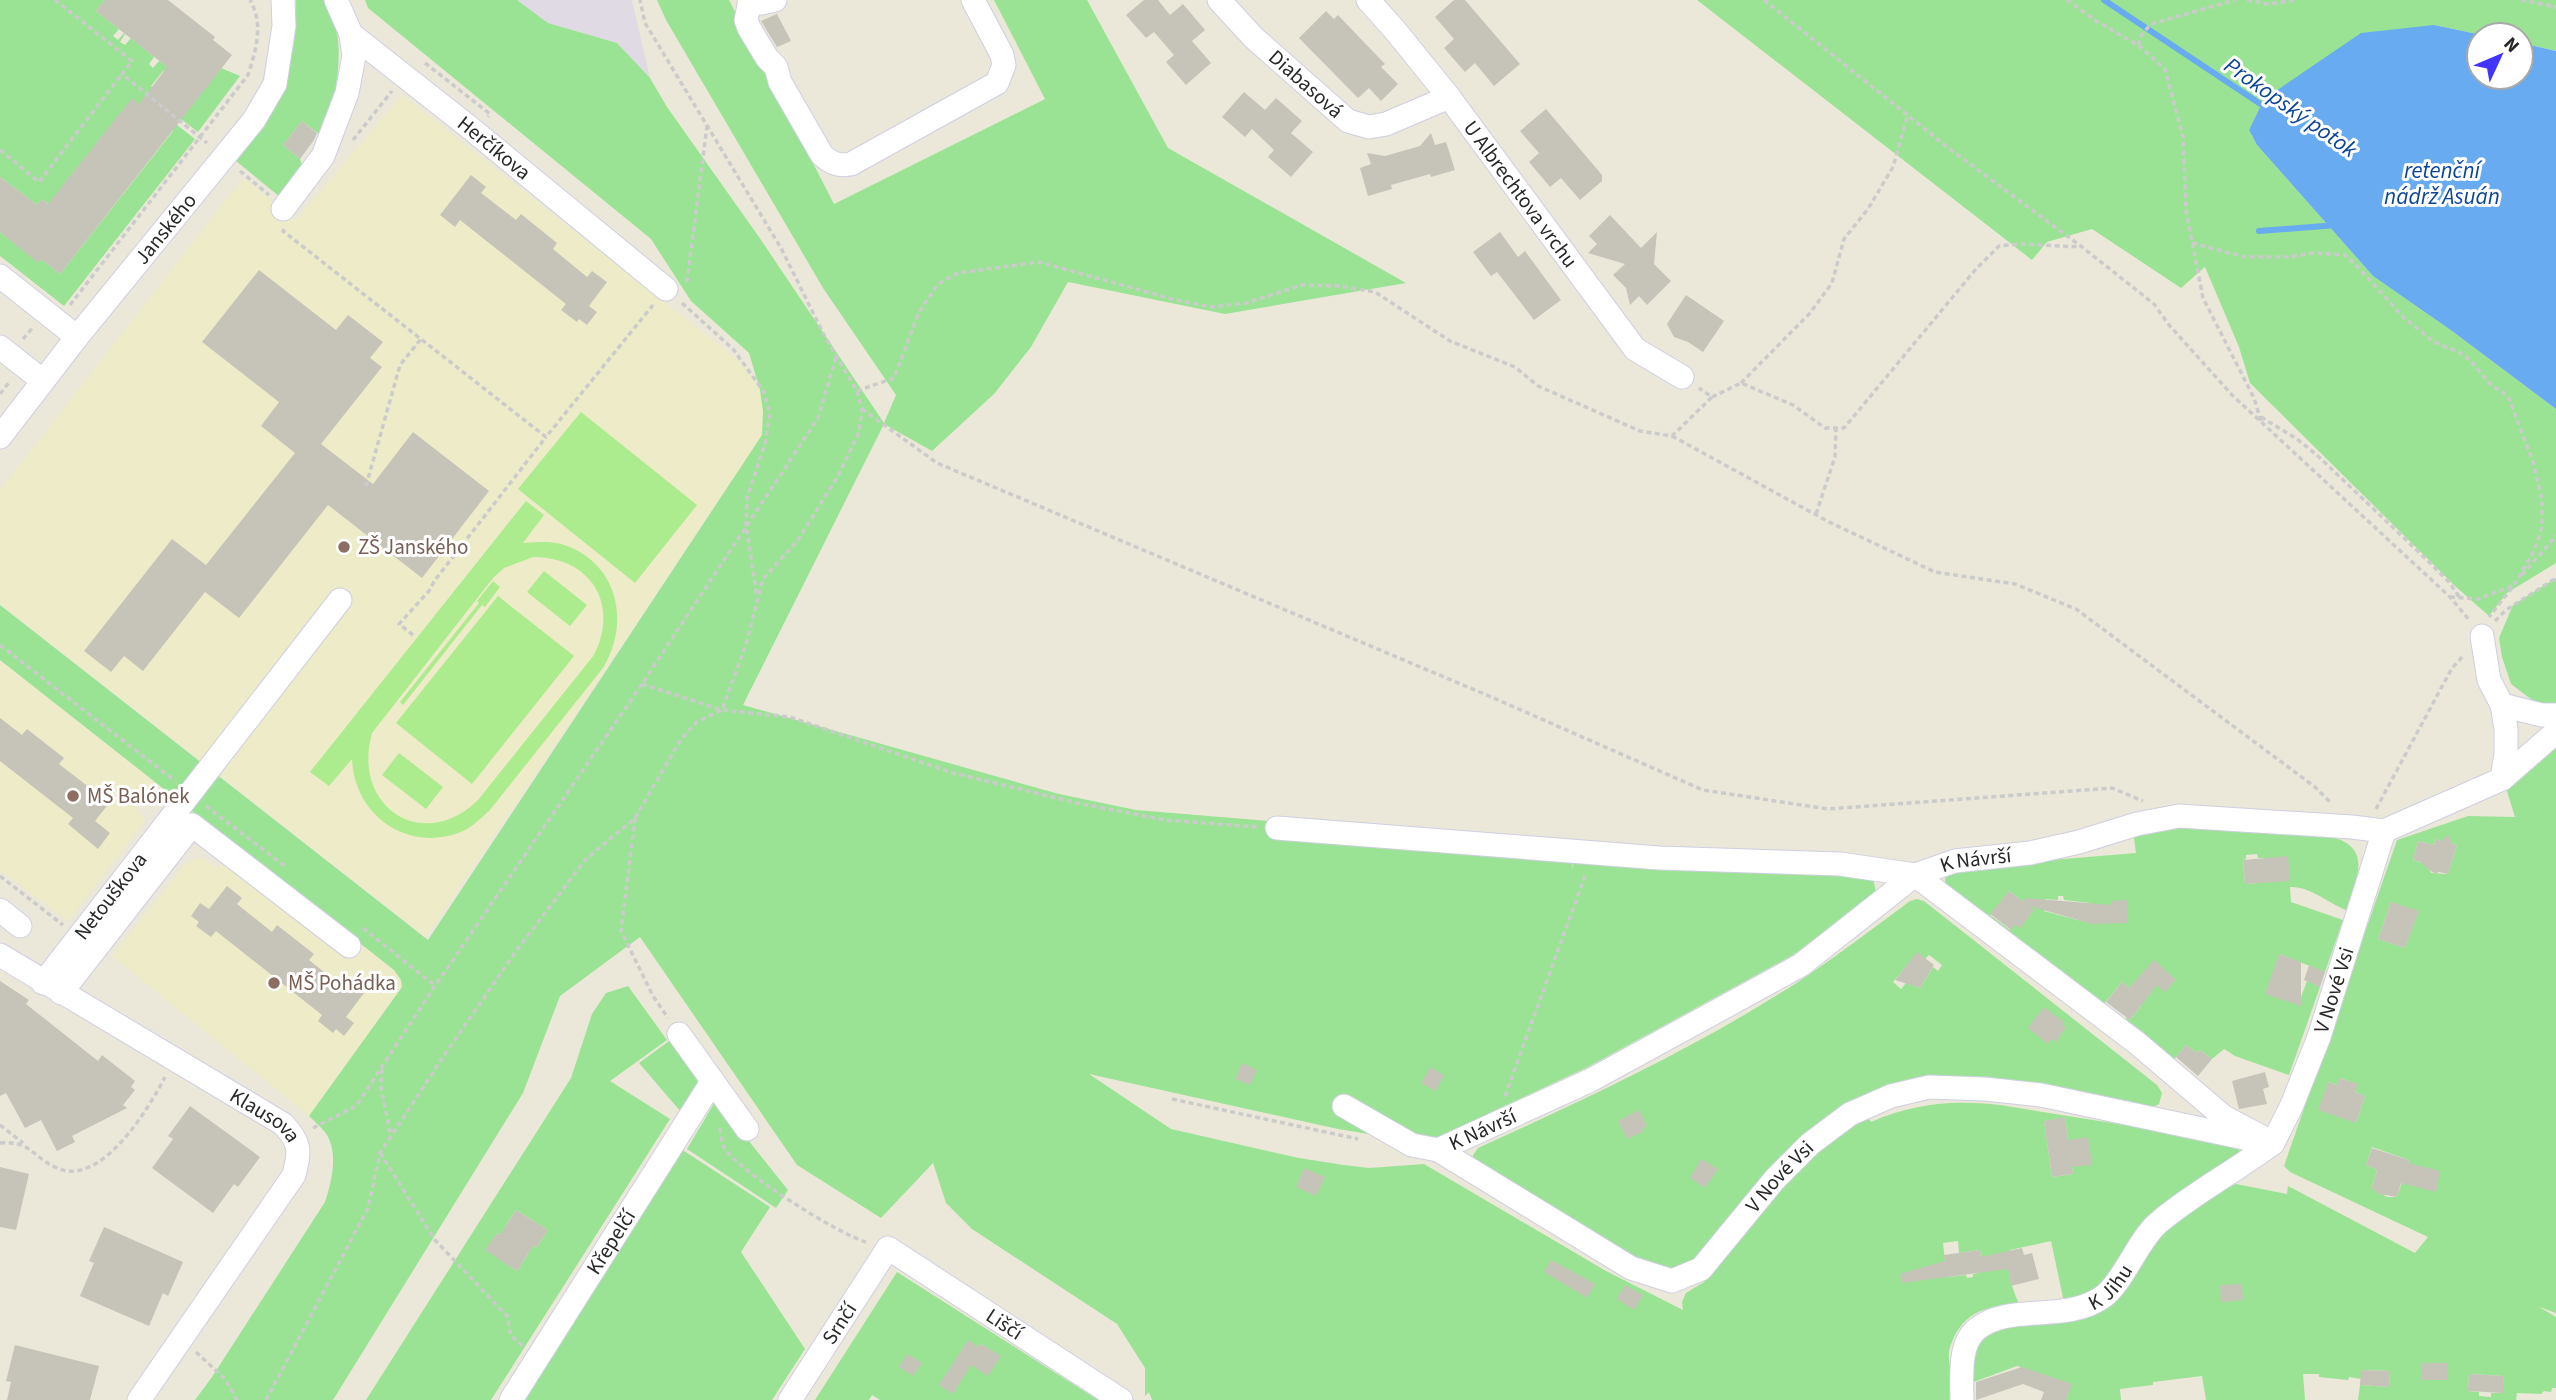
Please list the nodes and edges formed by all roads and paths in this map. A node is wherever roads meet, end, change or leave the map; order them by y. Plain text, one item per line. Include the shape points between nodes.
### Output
1 (55, 0) edge
2 (250, 0) edge
3 (283, 0) edge
4 (335, 0) edge
5 (640, 0) edge
6 (749, 0) edge
7 (775, 0) edge
8 (973, 0) edge
9 (1219, 0) edge
10 (1368, 0) edge
11 (1764, 0) edge
12 (2067, 0) edge
13 (2235, 0) edge
14 (2247, 0) edge
15 (2297, 0) edge
16 (2521, 0) edge
17 (2534, 1) edge
18 (2556, 7) edge
19 (351, 34) junction
20 (2138, 45) junction
21 (122, 74) junction
22 (404, 76) junction
23 (1449, 97) junction
24 (1908, 114) junction
25 (708, 125) junction
26 (200, 138) junction
27 (354, 140) dead end
28 (0, 150) edge
29 (225, 158) junction
30 (282, 211) junction
31 (2192, 243) junction
32 (2082, 247) junction
33 (0, 276) edge
34 (666, 289) junction
35 (684, 305) junction
36 (45, 312) junction
37 (77, 337) junction
38 (421, 339) junction
39 (5, 351) edge
40 (836, 356) junction
41 (1682, 377) joint
42 (43, 381) junction
43 (1741, 383) junction
44 (857, 391) junction
45 (0, 394) edge
46 (1712, 397) junction
47 (862, 409) junction
48 (2259, 416) junction
49 (2261, 423) junction
50 (1836, 428) junction
51 (0, 436) edge
52 (1672, 436) junction
53 (546, 437) junction
54 (366, 486) dead end
55 (1815, 514) junction
56 (746, 525) junction
57 (2556, 536) edge
58 (2556, 578) edge
59 (2514, 585) junction
60 (2450, 597) junction
61 (2460, 598) junction
62 (758, 599) junction
63 (340, 600) dead end
64 (413, 635) dead end
65 (2482, 636) junction
66 (0, 645) edge
67 (642, 684) junction
68 (2502, 705) junction
69 (722, 710) junction
70 (2556, 715) edge
71 (2556, 732) edge
72 (2502, 779) junction
73 (184, 801) junction
74 (2146, 802) dead end
75 (635, 818) junction
76 (1277, 828) joint
77 (2367, 829) junction
78 (1593, 853) junction
79 (289, 870) dead end
80 (1915, 875) junction
81 (0, 876) edge
82 (0, 910) edge
83 (354, 920) dead end
84 (20, 926) dead end
85 (78, 937) junction
86 (349, 946) dead end
87 (0, 955) edge
88 (435, 986) junction
89 (52, 988) junction
90 (679, 1034) joint
91 (174, 1060) junction
92 (382, 1067) junction
93 (712, 1082) junction
94 (1172, 1099) dead end
95 (1344, 1106) dead end
96 (1494, 1124) junction
97 (0, 1125) edge
98 (720, 1126) dead end
99 (747, 1129) dead end
100 (391, 1136) junction
101 (295, 1137) junction
102 (1360, 1139) dead end
103 (0, 1143) edge
104 (2273, 1143) junction
105 (25, 1144) junction
106 (1438, 1150) junction
107 (380, 1153) junction
108 (888, 1248) junction
109 (181, 1339) junction
110 (538, 1359) junction
111 (139, 1400) edge
112 (237, 1400) edge
113 (266, 1400) edge
114 (511, 1400) edge
115 (790, 1400) edge
116 (1121, 1400) edge
117 (1962, 1400) edge

1 - 21 path via 132,61
2 - 26 path via 259,31 248,75
3 - 29 street, Janského via 275,84
4 - 19 street, Herčíkova
5 - 25 path via 645,23
6 - 7 street via 761,4
6 - 8 street via 749,28 776,67 822,155 840,166 997,83 1004,65 1002,55
9 - 23 street, Diabasová via 1254,38 1348,121 1369,127 1387,124
10 - 23 street, U Albrechtova vrchu
11 - 24 path
12 - 20 path
13 - 20 path via 2151,24
14 - 15 path via 2268,4
16 - 17 path
17 - 18 path
19 - 22 street, Herčíkova
19 - 30 street via 354,57 323,156
20 - 31 path via 2165,69 2183,137
21 - 26 path
21 - 28 path via 39,182
22 - 27 path
22 - 34 street, Herčíkova
23 - 41 street, U Albrechtova vrchu via 1635,349
24 - 32 path
24 - 43 path via 1893,167 1844,239 1832,283 1810,313
25 - 35 path
25 - 40 path via 781,248
26 - 29 path
26 - 36 path via 66,311 54,302
29 - 30 path
29 - 37 street, Janského
30 - 38 path via 282,231
31 - 48 path via 2203,298
31 - 59 path via 2245,257 2345,256 2404,318 2434,342 2470,360 2490,384 2508,396 2542,500 2542,526 2535,549
32 - 49 path via 2154,304
32 - 50 path via 1999,246 1844,428
33 - 36 street
34 - 35 path
34 - 53 path
35 - 56 path via 733,349 764,392 770,414 747,498
36 - 37 street
36 - 39 path
37 - 42 street, Janského
38 - 53 path
38 - 54 path via 400,365
39 - 42 street
39 - 45 path via 2,365 15,376
40 - 44 path
40 - 56 path via 818,418
41 - 46 path
42 - 51 street, Janského
43 - 46 path
43 - 50 path via 1793,405 1825,428
44 - 47 path
44 - 52 path via 894,378 919,312 938,284 958,272 1038,262 1211,307 1246,303 1302,285 1375,292 1450,341 1515,367 1538,386 1640,430
46 - 52 path
47 - 62 path via 859,432 838,477 798,540 763,579
47 - 74 path via 937,463 1703,790 1828,809 2112,788
48 - 49 path
48 - 61 path via 2318,456 2427,559
49 - 60 path
50 - 55 path via 1835,457
52 - 55 path
53 - 64 path via 399,624
55 - 77 path via 1935,572 2015,584 2076,609
56 - 62 path
56 - 67 path
57 - 59 path
58 - 65 path via 2506,610
59 - 61 path via 2478,599
59 - 65 path via 2489,616
60 - 61 path
60 - 65 path
62 - 69 path
63 - 73 street, Netouškova
65 - 68 street via 2489,680
65 - 77 path via 2452,668
66 - 73 path
67 - 69 path
67 - 88 path
68 - 70 street
68 - 72 street via 2506,729
69 - 75 path via 697,722 681,739
69 - 76 path via 790,717 953,773 1077,803 1165,820
71 - 72 street, K Návrší
72 - 77 street, K Návrší
73 - 79 path
73 - 85 street, Netouškova
75 - 90 path via 621,931 653,996
75 - 100 path via 584,860
76 - 78 street
77 - 80 street, K Návrší via 2179,816 2030,853 1955,861
77 - 104 street, V Nové Vsi via 2319,1037
78 - 80 street via 1840,864
78 - 96 path
80 - 96 street, K Návrší via 1801,965 1591,1080
80 - 104 street via 2137,1043 2224,1117
81 - 85 path
82 - 84 street
83 - 88 path
85 - 89 street, Netouškova
86 - 89 street via 192,825
87 - 89 street, Klausova
88 - 92 path
89 - 91 street, Klausova
90 - 93 street
91 - 101 street, Klausova via 283,1124
91 - 105 path via 134,1128 112,1152 89,1167 74,1171 58,1168
92 - 100 path
92 - 101 path via 356,1106
93 - 99 street
93 - 110 street, Křepelčí
94 - 102 path
95 - 106 street, V Nové Vsi via 1412,1145
96 - 106 street, K Návrší
97 - 105 path
98 - 108 path via 725,1149 739,1164 828,1225
100 - 107 path
101 - 109 street, Klausova via 299,1154 294,1175
103 - 105 path
104 - 106 street, V Nové Vsi via 2041,1095 1929,1087 1891,1096 1850,1114 1810,1144 1701,1269 1672,1282 1631,1268
104 - 117 street, K Jihu via 2156,1224 2106,1295 2059,1312 1993,1318 1974,1331 1965,1347
107 - 110 path via 435,1240 507,1316 511,1336
107 - 113 path via 368,1208
108 - 115 street, Srnčí
108 - 116 street, Liščí
109 - 111 street, Klausova
109 - 112 path via 225,1379
110 - 114 street, Křepelčí

